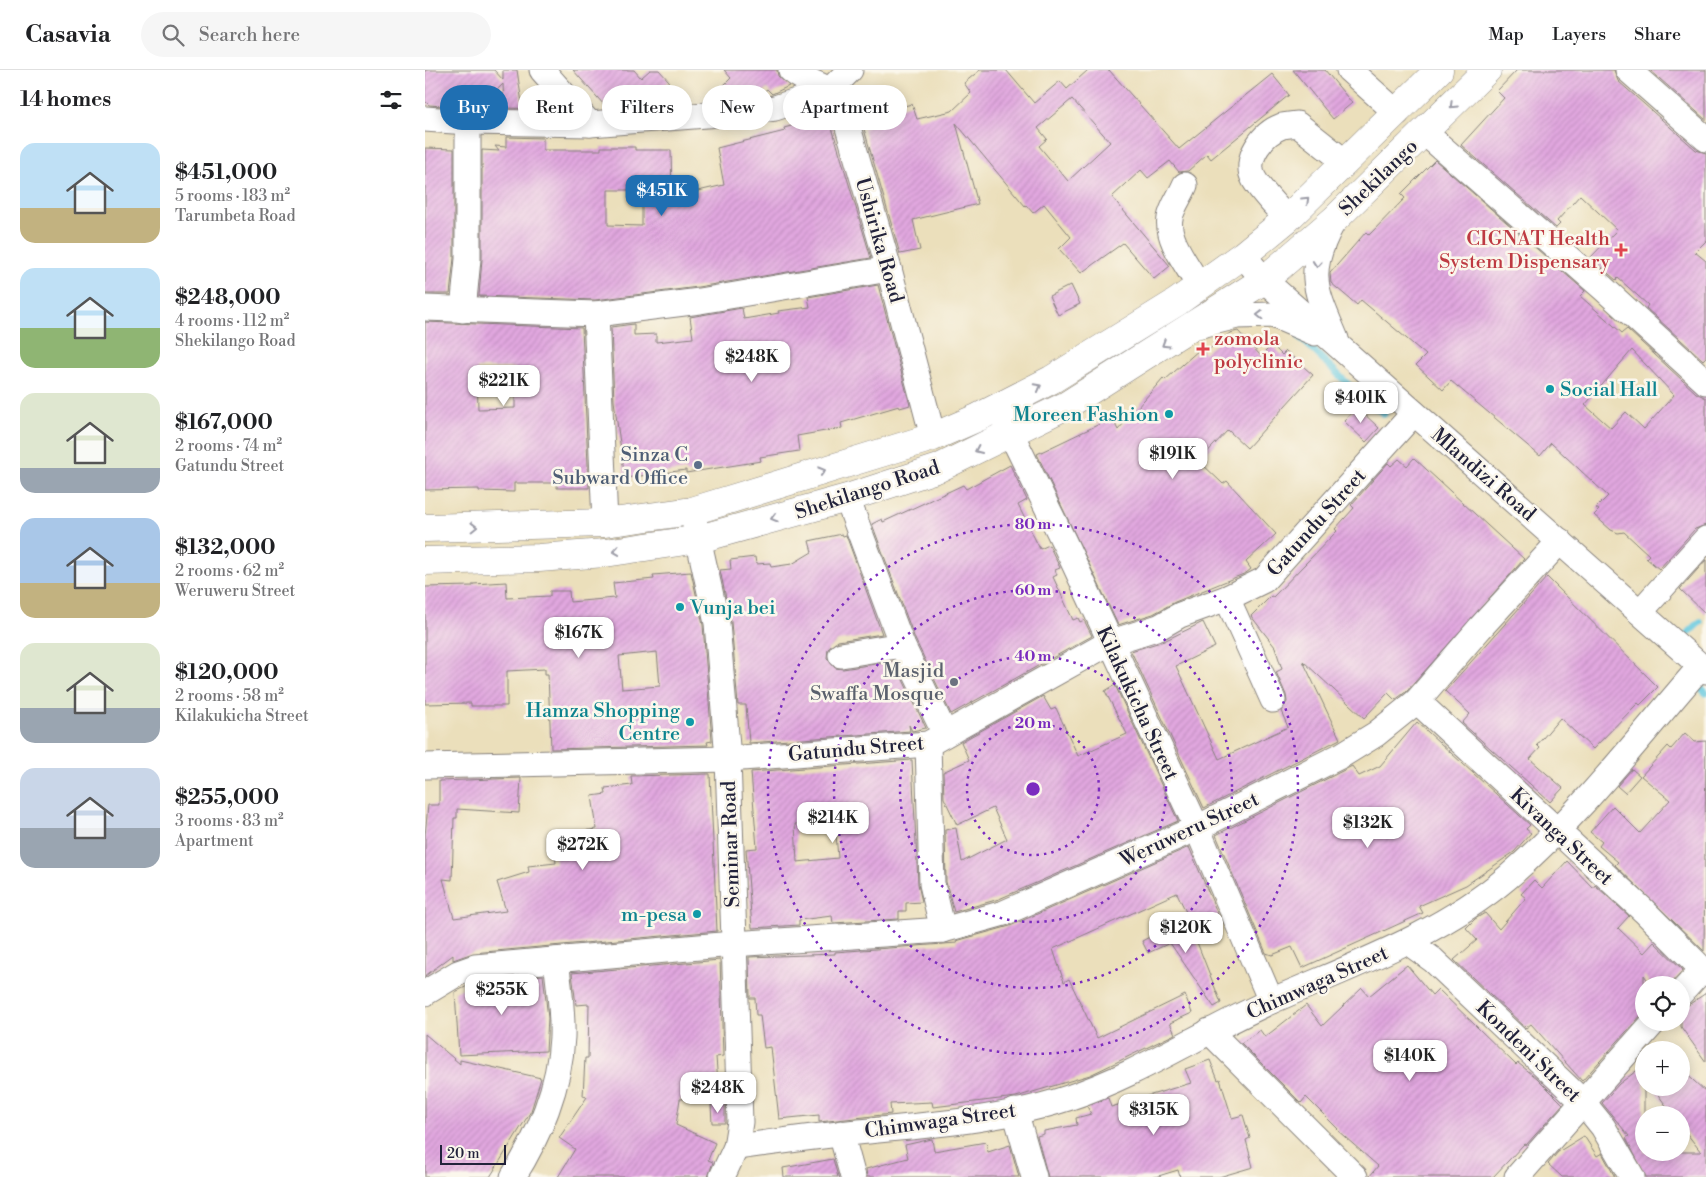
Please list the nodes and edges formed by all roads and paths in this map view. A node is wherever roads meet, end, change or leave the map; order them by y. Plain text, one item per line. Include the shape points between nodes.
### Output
1 (542, 70) edge
2 (791, 70) edge
3 (850, 70) edge
4 (1349, 70) edge
5 (1439, 70) edge
6 (1487, 70) edge
7 (1627, 70) edge
8 (555, 85) edge
9 (819, 85) edge
10 (835, 85) edge
11 (783, 105) edge
12 (1397, 113) junction
13 (425, 120) edge
14 (440, 121) edge
15 (592, 124) edge
16 (467, 130) edge
17 (849, 130) edge
18 (1425, 133) junction
19 (1706, 139) edge
20 (1345, 162) junction
21 (1185, 185) dead end
22 (1287, 219) junction
23 (1334, 220) junction
24 (1243, 255) junction
25 (889, 269) junction
26 (1264, 280) junction
27 (1199, 286) junction
28 (425, 308) edge
29 (463, 310) junction
30 (596, 314) junction
31 (1194, 326) junction
32 (1338, 343) junction
33 (1706, 382) edge
34 (999, 408) junction
35 (1414, 413) junction
36 (1010, 435) junction
37 (933, 437) junction
38 (847, 498) junction
39 (692, 511) junction
40 (605, 523) junction
41 (425, 528) edge
42 (1706, 539) edge
43 (699, 540) junction
44 (1560, 541) junction
45 (425, 561) edge
46 (1227, 598) junction
47 (1641, 612) junction
48 (1109, 643) junction
49 (902, 645) junction
50 (841, 655) dead end
51 (1703, 668) edge
52 (1273, 700) dead end
53 (1417, 701) junction
54 (937, 739) junction
55 (728, 759) junction
56 (425, 766) edge
57 (1197, 828) junction
58 (1557, 831) junction
59 (943, 930) junction
60 (1408, 942) junction
61 (733, 944) junction
62 (556, 960) junction
63 (1705, 971) edge
64 (1690, 985) edge
65 (425, 992) edge
66 (1271, 1001) junction
67 (1209, 1031) junction
68 (1646, 1031) edge
69 (1582, 1101) junction
70 (1015, 1111) junction
71 (841, 1134) junction
72 (735, 1147) junction
73 (513, 1177) edge
74 (721, 1177) edge
75 (853, 1177) edge
76 (1035, 1177) edge
77 (1355, 1177) edge
78 (1517, 1177) edge
79 (1633, 1177) edge

1 - 8 street
2 - 9 street
3 - 10 street
4 - 12 street
5 - 12 main road, Shekilango
6 -> 18 main road, Shekilango
7 - 19 street
11 - 15 street via 753,111
12 - 20 main road, Shekilango
13 - 14 street
16 - 29 street via 468,259
17 - 25 street, Ushirika Road
18 - 23 main road, Shekilango
18 - 33 street
22 -> 20 main road, Shekilango
20 - 22 street via 1297,124 1282,126 1267,135 1257,146 1251,162 1253,178
21 - 27 street via 1170,216 1170,227 1173,240
22 - 24 main road, Shekilango
23 - 26 main road, Shekilango
23 -> 32 street via 1321,244 1316,263 1316,292
24 - 26 street, Mlandizi Road
24 - 27 main road, Shekilango Road
25 - 30 street
25 - 37 street, Ushirika Road
26 - 31 main road, Shekilango Road
26 - 32 street, Mlandizi Road
34 -> 27 main road, Shekilango Road via 1051,380
28 - 29 street
29 - 30 street
30 - 40 street
32 -> 31 street via 1273,315 1237,316
31 -> 36 main road, Shekilango Road via 1067,405
32 - 35 street, Mlandizi Road
34 - 36 street, Kilakukicha Street
34 - 37 main road, Shekilango Road
35 - 44 street, Mlandizi Road
35 - 46 street, Gatundu Street via 1264,580
36 -> 38 main road, Shekilango Road via 939,468
36 - 48 street, Kilakukicha Street via 1065,544
39 -> 37 main road, Shekilango Road
38 -> 43 main road, Shekilango Road
38 - 49 street
39 - 40 main road, Shekilango Road
39 - 43 street, Seminar Road
41 -> 40 main road, Shekilango Road
42 - 47 street
43 -> 45 main road, Shekilango Road via 539,558
43 - 55 street, Seminar Road via 717,623
44 - 47 street, Mlandizi Road
44 - 53 street, Weruweru Street
46 - 48 street, Gatundu Street via 1180,615 1159,627
46 - 52 street
47 - 51 street, Mlandizi Road
48 - 54 street, Gatundu Street
48 - 57 street, Kilakukicha Street
49 - 50 street
49 - 54 street
51 - 58 street, Chimwaga Street
53 - 57 street, Weruweru Street via 1342,755
53 - 58 street, Kivanga Street
54 - 55 street, Gatundu Street
54 - 59 street via 932,884
55 - 56 street, Gatundu Street
55 - 61 street, Seminar Road
57 - 59 street, Weruweru Street via 1004,913
57 - 66 street, Kilakukicha Street
58 - 60 street, Chimwaga Street via 1473,903
58 - 63 street, Kivanga Street
59 - 61 street, Weruweru Street
60 - 66 street, Chimwaga Street
60 - 69 street, Kondeni Street via 1440,966
61 - 62 street, Weruweru Street
61 - 72 street, Seminar Road via 740,1122
62 - 65 street, Weruweru Street via 475,967
62 - 73 street via 562,1036 557,1075 548,1107
63 - 64 street
66 - 67 street, Chimwaga Street
67 - 70 street, Chimwaga Street via 1107,1084 1065,1099
67 - 77 street
68 - 69 street
69 - 78 street
69 - 79 street, Kondeni Street via 1603,1127
70 - 71 street, Chimwaga Street via 929,1125
70 - 76 street
71 - 72 street, Chimwaga Street
71 - 75 street
72 - 74 street, Seminar Road

